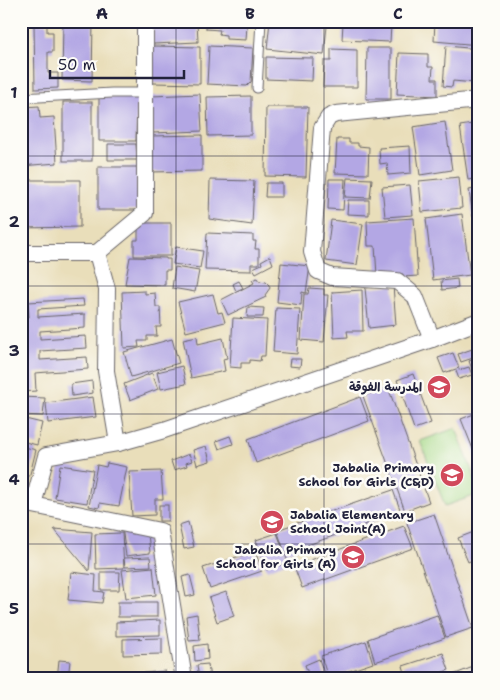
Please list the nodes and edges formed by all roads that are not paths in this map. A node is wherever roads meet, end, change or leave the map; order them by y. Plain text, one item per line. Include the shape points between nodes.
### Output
1 (145, 21) edge
2 (261, 21) edge
3 (257, 88) dead end
4 (144, 93) junction
5 (21, 98) edge
6 (479, 100) edge
7 (21, 252) edge
8 (97, 253) junction
9 (479, 321) edge
10 (432, 339) junction
11 (118, 444) junction
12 (184, 679) edge

1 - 4 street
2 - 3 lane
4 - 5 lane
4 - 8 street via 145,213
6 - 10 street via 336,114 329,117 322,128 312,252 318,271 332,276 397,281 416,296
7 - 8 street
8 - 11 street via 107,289 106,371
9 - 10 street
10 - 11 street
11 - 12 street via 46,456 33,505 160,531

